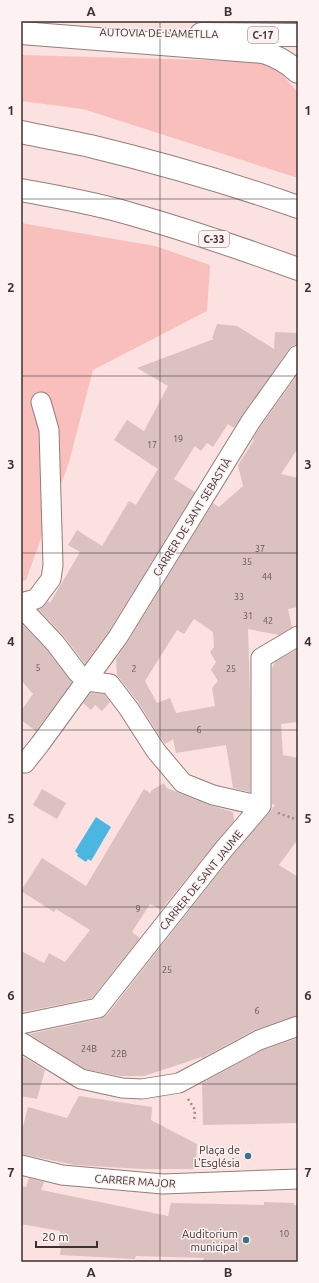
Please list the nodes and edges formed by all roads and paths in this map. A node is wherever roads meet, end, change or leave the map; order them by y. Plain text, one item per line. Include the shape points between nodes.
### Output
1 (21, 32) edge
2 (298, 35) edge
3 (298, 72) edge
4 (21, 132) edge
5 (21, 190) edge
6 (298, 206) edge
7 (298, 269) edge
8 (298, 355) edge
9 (41, 402) dead end
10 (21, 603) edge
11 (21, 607) edge
12 (298, 636) edge
13 (86, 680) junction
14 (21, 762) edge
15 (260, 806) junction
16 (21, 1024) edge
17 (298, 1026) edge
18 (21, 1042) edge
19 (21, 1165) edge
20 (298, 1179) edge

1 - 2 highway, AUTOVIA DE L'AMETLLA / C-17
1 - 3 highway via 263,52 277,56
4 - 6 highway via 89,146
5 - 7 highway, C-33 via 130,213
8 - 13 street, CARRER DE SANT SEBASTIÀ via 251,421 118,637
9 - 10 street via 49,430 53,565 51,579 36,599
11 - 13 street
12 - 15 street via 261,658
13 - 14 street, CARRER DE SANT SEBASTIÀ via 25,763
13 - 15 street via 110,684 156,751 182,783 213,795
15 - 16 street, CARRER DE SANT JAUME via 98,1008
17 - 18 street via 259,1040 179,1083 142,1089 122,1088 81,1079
19 - 20 street, CARRER MAJOR via 62,1175 163,1184

